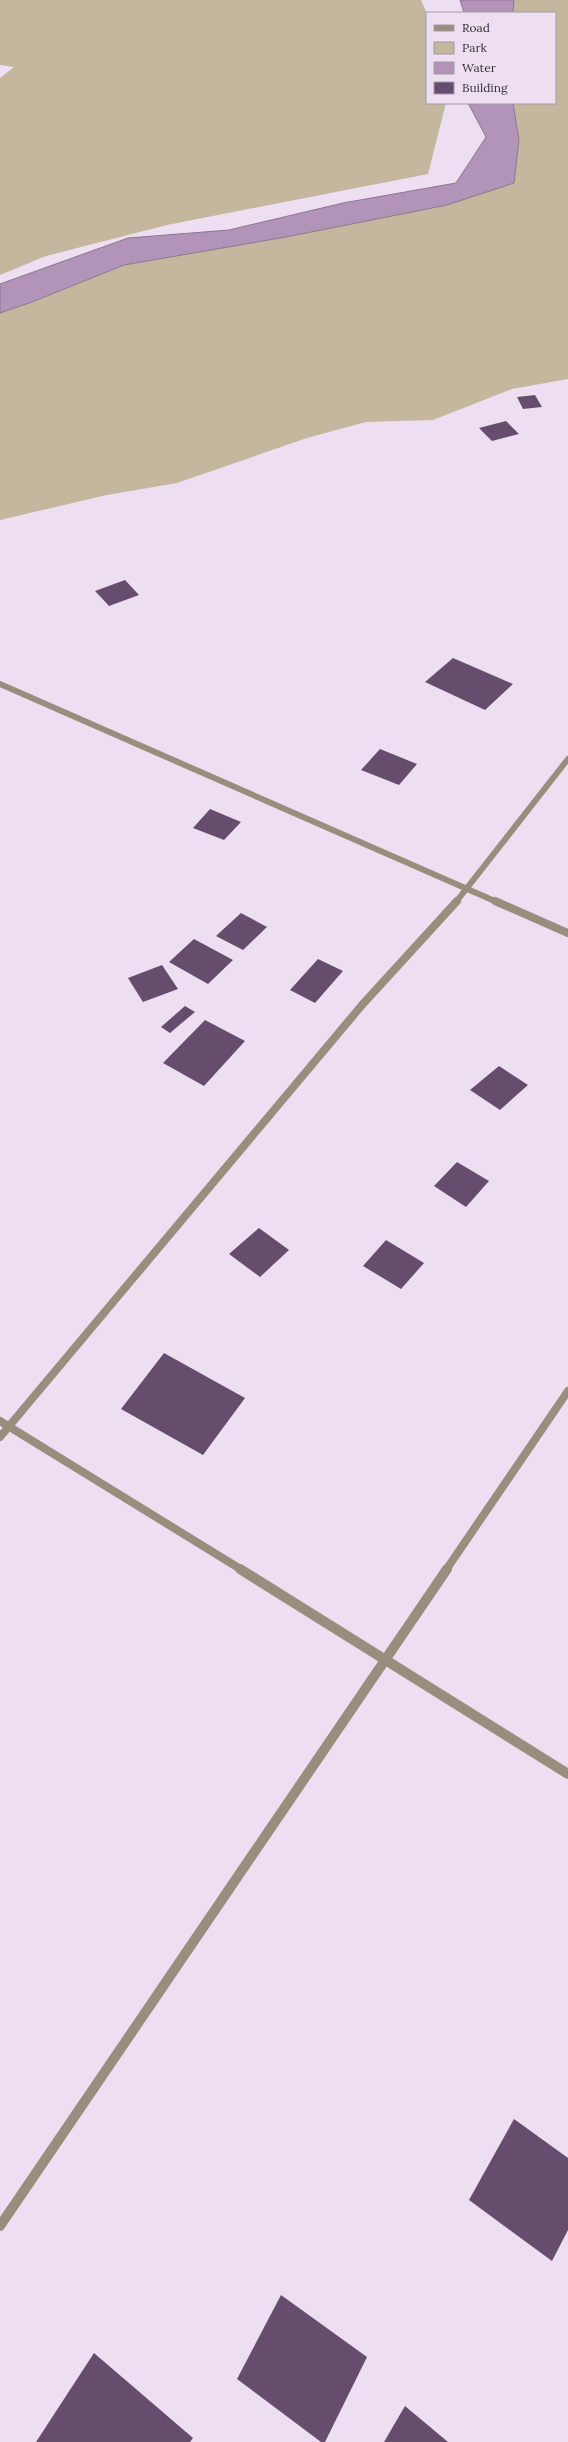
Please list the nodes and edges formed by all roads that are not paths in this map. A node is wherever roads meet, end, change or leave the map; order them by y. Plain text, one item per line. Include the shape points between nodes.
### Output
1 (0, 684) edge
2 (568, 759) edge
3 (469, 888) junction
4 (568, 933) edge
5 (568, 1391) edge
6 (0, 1421) edge
7 (10, 1426) junction
8 (0, 1437) edge
9 (387, 1659) junction
10 (568, 1774) edge
11 (0, 2226) edge

1 - 3 street
2 - 3 street
3 - 4 street
3 - 7 street via 362,1005
5 - 9 street
6 - 7 street
7 - 8 street
7 - 9 street
9 - 10 street
9 - 11 street

